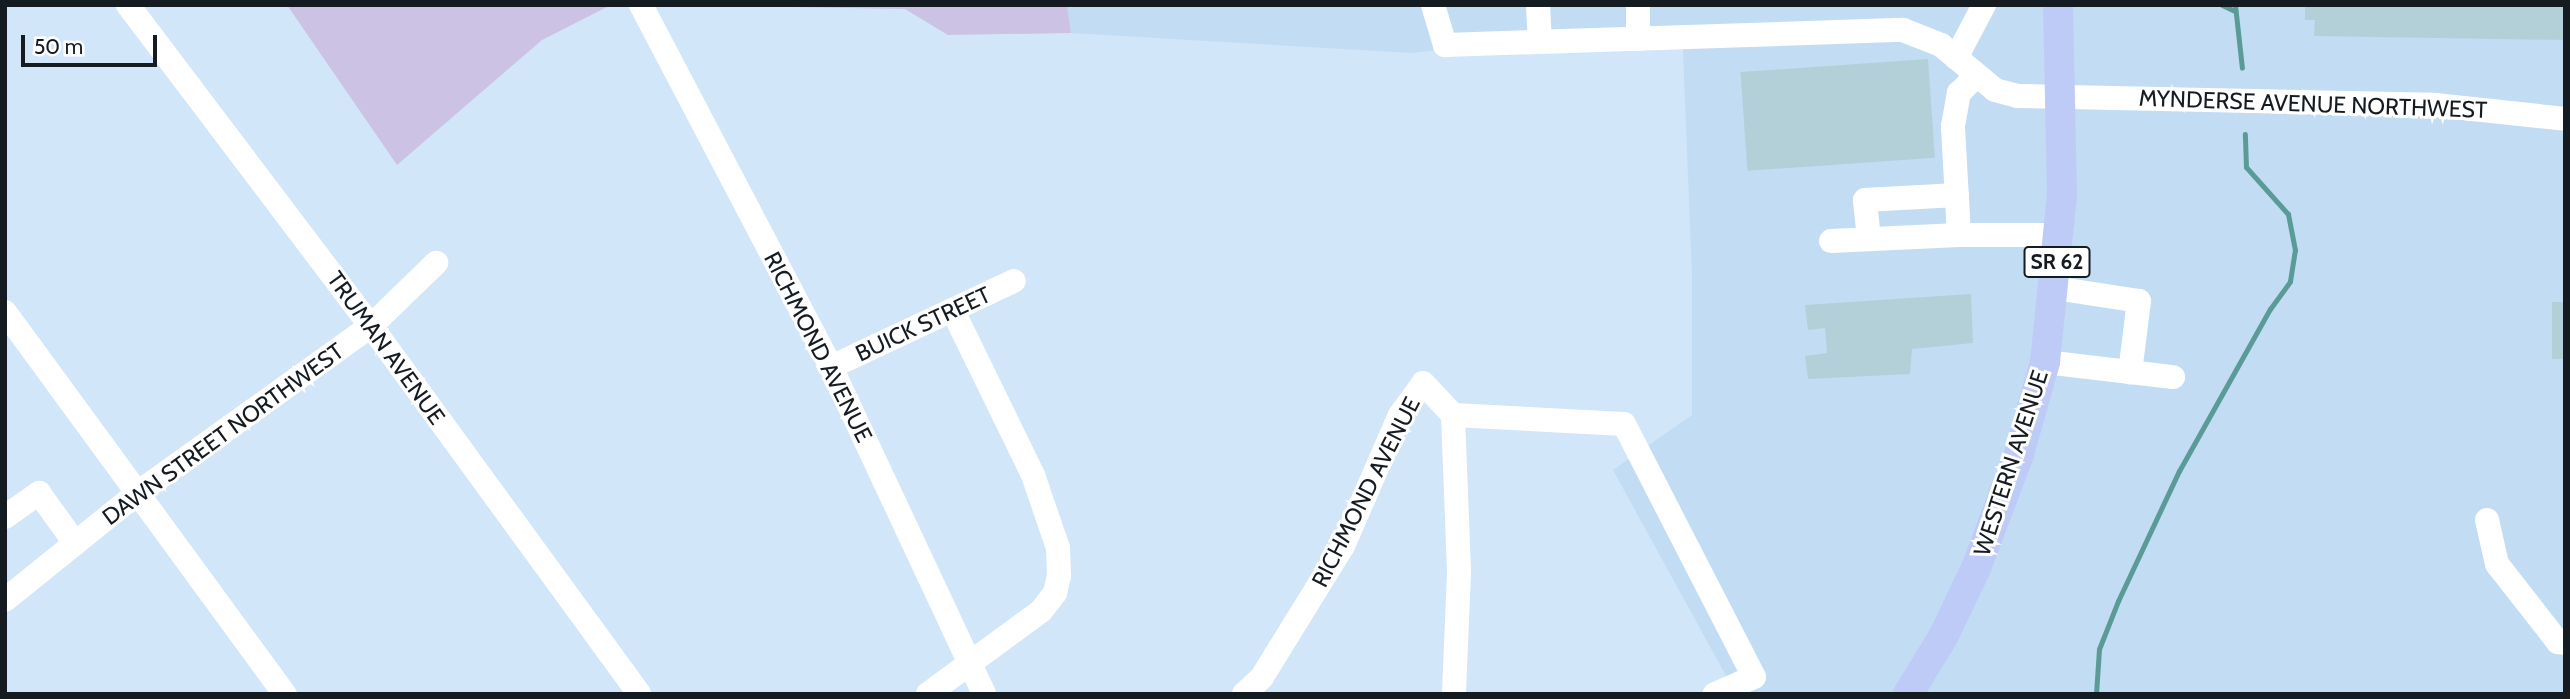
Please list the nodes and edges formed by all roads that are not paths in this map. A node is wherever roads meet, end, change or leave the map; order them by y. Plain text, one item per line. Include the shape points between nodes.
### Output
1 (128, 5) edge
2 (640, 5) edge
3 (1433, 5) edge
4 (1538, 5) edge
5 (1637, 5) edge
6 (1984, 5) edge
7 (2058, 5) edge
8 (1638, 40) junction
9 (1540, 41) junction
10 (1956, 58) junction
11 (1975, 77) junction
12 (2061, 95) junction
13 (2565, 119) edge
14 (1958, 195) junction
15 (1959, 235) junction
16 (2059, 235) junction
17 (1868, 239) junction
18 (1830, 241) dead end
19 (436, 263) dead end
20 (1014, 281) dead end
21 (2055, 288) junction
22 (953, 311) junction
23 (5, 312) edge
24 (371, 326) junction
25 (2045, 362) junction
26 (831, 367) junction
27 (2130, 372) junction
28 (2173, 377) dead end
29 (1453, 415) junction
30 (139, 492) junction
31 (5, 517) edge
32 (2487, 520) dead end
33 (75, 543) junction
34 (5, 600) edge
35 (2565, 643) edge
36 (968, 666) junction
37 (285, 694) edge
38 (639, 694) edge
39 (928, 694) edge
40 (984, 694) edge
41 (1244, 694) edge
42 (1454, 694) edge
43 (1715, 694) edge
44 (1908, 694) edge

1 - 24 street, TRUMAN AVENUE
2 - 26 street, RICHMOND AVENUE
3 - 9 street, MYNDERSE AVENUE NORTHWEST via 1444,45
4 - 9 street
5 - 8 street
6 - 10 street
7 - 12 main road, WESTERN AVENUE / SR 62
8 - 9 street, MYNDERSE AVENUE NORTHWEST
8 - 10 street, MYNDERSE AVENUE NORTHWEST via 1903,30 1941,45
10 - 11 street, MYNDERSE AVENUE NORTHWEST
11 - 12 street, MYNDERSE AVENUE NORTHWEST via 1995,90 2017,96
11 - 14 street via 1959,93 1953,126
12 - 13 street, MYNDERSE AVENUE NORTHWEST via 2435,105
12 - 16 main road, WESTERN AVENUE / SR 62
14 - 15 street
14 - 17 street via 1865,200
15 - 16 street
15 - 17 street
16 - 21 main road, WESTERN AVENUE / SR 62
17 - 18 street
19 - 24 street, DAWN STREET NORTHWEST
20 - 22 street, BUICK STREET
21 - 25 main road, WESTERN AVENUE / SR 62
21 - 27 street via 2139,300
22 - 26 street, BUICK STREET
22 - 36 street via 1033,475 1058,548 1055,593 1041,611
23 - 30 street
24 - 30 street, DAWN STREET NORTHWEST
24 - 38 street, TRUMAN AVENUE
25 - 27 street
25 - 44 main road, WESTERN AVENUE / SR 62 via 1998,512 1943,637
26 - 36 street, RICHMOND AVENUE
27 - 28 street
29 - 41 street, RICHMOND AVENUE via 1423,383 1401,415 1343,546 1262,677
29 - 42 street, RICHMOND AVENUE via 1459,573
29 - 43 street via 1624,424 1754,677
30 - 33 street, DAWN STREET NORTHWEST
30 - 37 street
31 - 33 street via 39,493
32 - 35 street via 2497,564 2558,642
33 - 34 street, DAWN STREET NORTHWEST
36 - 39 street
36 - 40 street, RICHMOND AVENUE

